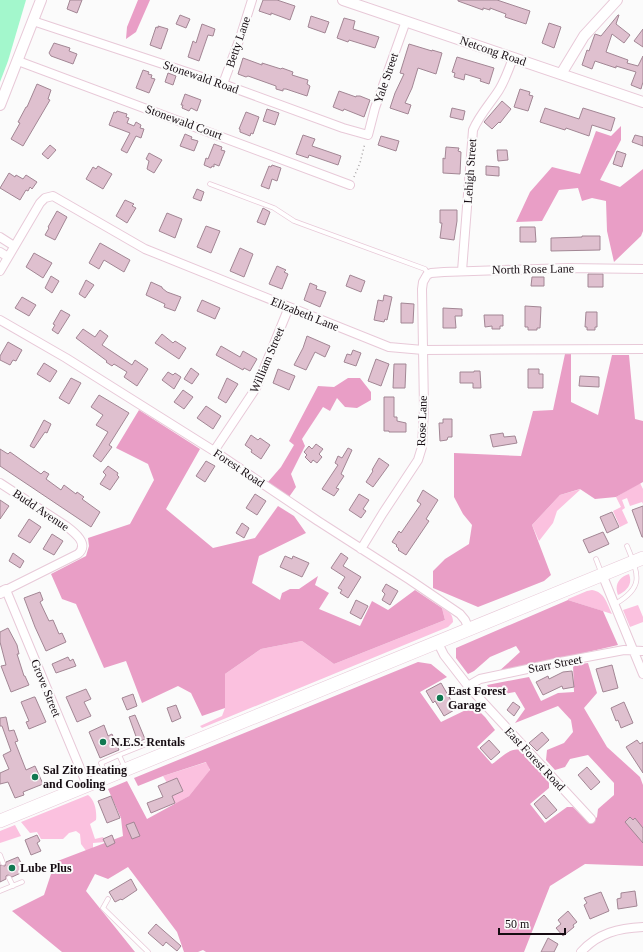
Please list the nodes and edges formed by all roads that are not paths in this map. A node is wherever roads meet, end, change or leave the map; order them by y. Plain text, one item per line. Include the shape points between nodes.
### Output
1 (41, 0) edge
2 (252, 0) edge
3 (343, 0) edge
4 (617, 0) edge
5 (33, 22) junction
6 (406, 22) junction
7 (513, 58) junction
8 (18, 61) junction
9 (561, 74) junction
10 (224, 84) junction
11 (643, 102) edge
12 (0, 105) edge
13 (368, 135) joint
14 (210, 184) dead end
15 (350, 185) road end
16 (0, 238) edge
17 (14, 246) junction
18 (0, 252) edge
19 (8, 257) junction
20 (643, 269) edge
21 (0, 271) edge
22 (462, 271) junction
23 (427, 275) junction
24 (288, 307) junction
25 (0, 320) edge
26 (423, 350) junction
27 (643, 350) edge
28 (214, 451) junction
29 (0, 483) edge
30 (627, 546) dead end
31 (361, 549) junction
32 (596, 559) dead end
33 (638, 560) edge
34 (602, 574) junction
35 (3, 591) edge
36 (615, 604) junction
37 (469, 629) junction
38 (437, 641) junction
39 (634, 651) junction
40 (643, 651) edge
41 (643, 674) edge
42 (468, 686) junction
43 (149, 743) dead end
44 (110, 753) dead end
45 (119, 755) junction
46 (112, 758) junction
47 (126, 769) junction
48 (107, 777) junction
49 (87, 785) junction
50 (591, 819) dead end
51 (0, 821) edge
52 (0, 855) edge
53 (3, 863) dead end
54 (9, 878) dead end
55 (22, 882) dead end
56 (13, 886) junction
57 (0, 891) edge
58 (108, 900) dead end
59 (643, 927) edge
60 (148, 952) edge
61 (581, 952) edge

1 - 5 street
2 - 10 street, Betty Lane
3 - 6 street, Netcong Road
4 - 9 street via 584,36
5 - 8 street
5 - 10 street, Stonewald Road
6 - 7 street, Netcong Road
6 - 13 street, Yale Street
7 - 9 street, Netcong Road
7 - 22 street, Lehigh Street via 499,90 478,118 473,130
8 - 12 street
8 - 15 street, Stonewald Court
9 - 11 street, Netcong Road
10 - 13 street, Stonewald Road
14 - 23 lane via 274,208 294,221 425,269
16 - 17 street
17 - 19 street, Elizabeth Lane
17 - 24 street, Elizabeth Lane via 40,203 52,196 145,249
18 - 19 street
19 - 21 street
20 - 22 street, North Rose Lane
22 - 23 street, North Rose Lane
23 - 26 street, Rose Lane via 422,289
24 - 26 street, Elizabeth Lane via 389,347
24 - 28 street, William Street via 251,399
25 - 28 street, Forest Road
26 - 27 street, Elizabeth Lane
26 - 31 street, Rose Lane via 424,424 421,452
28 - 31 street, Forest Road
29 - 35 street, Budd Avenue via 71,530 82,544 82,550 78,554
30 - 33 lane
31 - 37 street, Forest Road via 453,608 463,617
32 - 34 lane
33 - 34 main road
33 - 36 lane via 639,588 630,597
34 - 36 street
34 - 37 main road
35 - 49 street, Grove Street via 20,621 73,760
36 - 39 street
37 - 38 main road
38 - 42 street, East Forest Road via 444,655
38 - 47 main road
39 - 40 street, Starr Street
39 - 41 street
39 - 42 street, Starr Street via 624,650 560,662 480,679
42 - 50 street, East Forest Road
43 - 45 lane
44 - 46 lane
45 - 46 lane
45 - 47 lane
46 - 48 lane via 101,763
47 - 48 main road
48 - 49 main road
49 - 51 main road
52 - 53 lane
54 - 56 lane
55 - 56 lane
56 - 57 lane
58 - 60 lane via 103,908
59 - 61 street via 621,929 605,934

